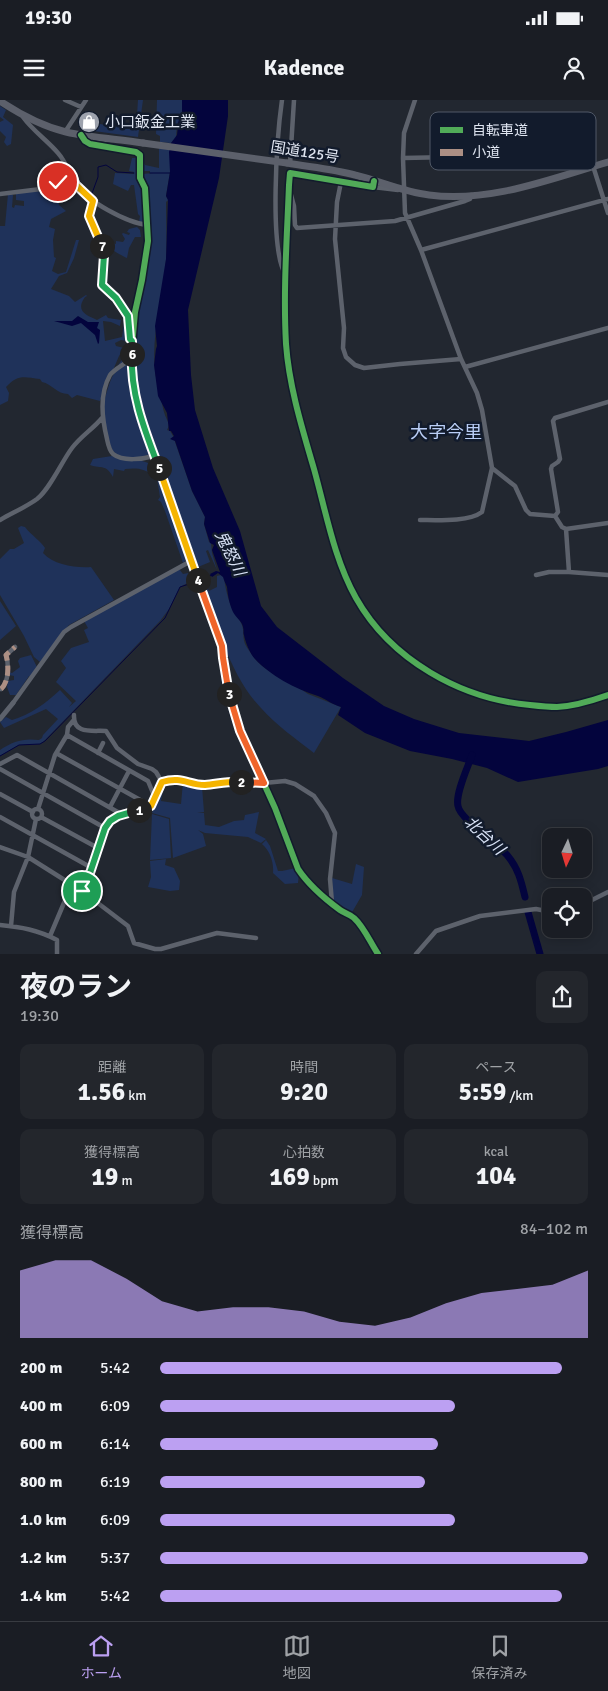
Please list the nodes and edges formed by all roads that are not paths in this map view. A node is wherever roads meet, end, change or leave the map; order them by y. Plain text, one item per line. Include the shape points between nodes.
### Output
1 (66, 100) edge
2 (86, 100) edge
3 (282, 100) edge
4 (294, 100) edge
5 (415, 100) edge
6 (0, 101) edge
7 (81, 107) junction
8 (22, 115) junction
9 (65, 132) junction
10 (81, 135) junction
11 (430, 157) edge
12 (403, 158) junction
13 (608, 162) edge
14 (289, 163) junction
15 (596, 166) edge
16 (581, 170) edge
17 (593, 170) edge
18 (72, 176) junction
19 (341, 182) junction
20 (374, 184) junction
21 (289, 185) junction
22 (404, 190) junction
23 (0, 194) edge
24 (471, 195) junction
25 (606, 199) edge
26 (93, 201) junction
27 (608, 213) edge
28 (406, 218) junction
29 (148, 225) junction
30 (336, 226) junction
31 (421, 250) junction
32 (286, 275) junction
33 (608, 328) edge
34 (132, 341) junction
35 (132, 358) junction
36 (461, 359) junction
37 (465, 367) junction
38 (608, 402) edge
39 (102, 418) junction
40 (154, 456) junction
41 (492, 468) junction
42 (556, 516) junction
43 (0, 520) edge
44 (420, 520) dead end
45 (608, 523) edge
46 (566, 530) junction
47 (191, 561) junction
48 (569, 572) junction
49 (536, 575) dead end
50 (608, 575) edge
51 (15, 647) dead end
52 (1, 689) edge
53 (608, 695) edge
54 (13, 703) joint
55 (74, 715) dead end
56 (0, 719) edge
57 (73, 721) junction
58 (67, 735) junction
59 (103, 743) dead end
60 (98, 752) junction
61 (56, 753) junction
62 (0, 764) edge
63 (0, 769) edge
64 (129, 771) junction
65 (50, 773) junction
66 (162, 782) junction
67 (264, 783) junction
68 (120, 788) junction
69 (0, 794) edge
70 (43, 794) junction
71 (155, 798) junction
72 (151, 806) junction
73 (110, 807) junction
74 (38, 810) junction
75 (33, 812) junction
76 (123, 815) junction
77 (0, 817) edge
78 (38, 818) junction
79 (105, 828) junction
80 (33, 836) junction
81 (0, 847) edge
82 (98, 848) junction
83 (28, 857) junction
84 (92, 868) junction
85 (74, 885) junction
86 (608, 892) edge
87 (592, 900) edge
88 (332, 903) junction
89 (542, 910) edge
90 (0, 925) edge
91 (11, 926) junction
92 (50, 936) junction
93 (256, 938) dead end
94 (156, 951) edge
95 (57, 954) edge
96 (378, 954) edge
97 (416, 954) edge

1 - 7 street
2 - 7 street
3 - 32 street via 275,234
4 - 14 street
5 - 12 street via 404,133
6 - 8 highway, 国道125号
7 - 9 street
8 - 9 highway, 国道125号
8 - 18 street via 60,155
9 - 10 highway, 国道125号
10 - 14 highway, 国道125号, bridge
10 - 29 street via 90,144 140,155 140,178 145,188
11 - 12 street
12 - 22 street
13 - 15 highway, 国道125号
14 - 20 highway, 国道125号 via 341,171
16 - 24 highway, 国道125号 via 517,188
17 - 25 street
18 - 23 street via 41,189
18 - 26 street via 76,185
19 - 20 street
19 - 21 street via 290,173
19 - 30 street
20 - 22 highway, 国道125号
21 - 30 street via 297,228
21 - 32 street
22 - 24 highway, 国道125号 via 441,196
22 - 28 street
24 - 28 street via 466,201
25 - 27 street
25 - 31 street
26 - 29 street via 122,217
26 - 34 street via 89,216 103,249 102,285 128,316
28 - 30 street
28 - 31 street
29 - 34 street via 146,259
30 - 36 street via 343,348 350,361 364,368
31 - 36 street
32 - 53 street via 286,344 300,417 341,564 356,599 378,628 402,652 448,683 472,694 554,707 576,705
33 - 37 street
34 - 35 street
35 - 39 street via 111,375 102,403
35 - 40 street via 136,403
36 - 37 street
37 - 41 street via 482,410
38 - 42 street via 553,421 560,459 551,469
39 - 40 street via 113,453 134,459
39 - 43 street via 70,449 38,498
40 - 47 street
41 - 42 street via 516,486 530,514
41 - 44 street via 482,512 478,515
42 - 46 street
45 - 46 street
46 - 48 street
47 - 54 street via 64,632
47 - 67 street via 222,646 234,715
48 - 49 street
48 - 50 street
51 - 52 street via 6,655 6,684
54 - 56 street
55 - 57 street
57 - 58 street
57 - 66 street via 82,730 106,731 117,748 138,764 156,772
58 - 60 street
58 - 61 street
59 - 60 street
60 - 64 street
61 - 65 street
61 - 68 street
62 - 65 street via 17,756
63 - 70 street
64 - 68 street
64 - 71 street via 148,781
65 - 70 street
65 - 73 street
66 - 67 street via 181,779 204,785 228,781
66 - 71 street
67 - 88 street via 298,869
67 - 88 street via 290,782 314,796 326,813 335,833 330,879
68 - 72 street
68 - 73 street
69 - 75 street
70 - 74 street
70 - 79 street
71 - 72 street
72 - 76 street
73 - 76 street
74 - 75 street
74 - 78 street via 41,812
75 - 78 street via 32,816
76 - 79 street via 110,821
77 - 80 street
78 - 80 street
78 - 82 street
79 - 82 street
80 - 83 street
80 - 84 street
81 - 83 street
82 - 84 street
83 - 85 street
83 - 91 street via 14,892
84 - 85 street
85 - 92 street
85 - 94 street via 128,926 134,943
86 - 87 street
88 - 96 street via 359,923
89 - 97 street via 480,916 436,931
90 - 91 street
91 - 92 street
92 - 95 street via 57,940
93 - 94 street via 216,933

